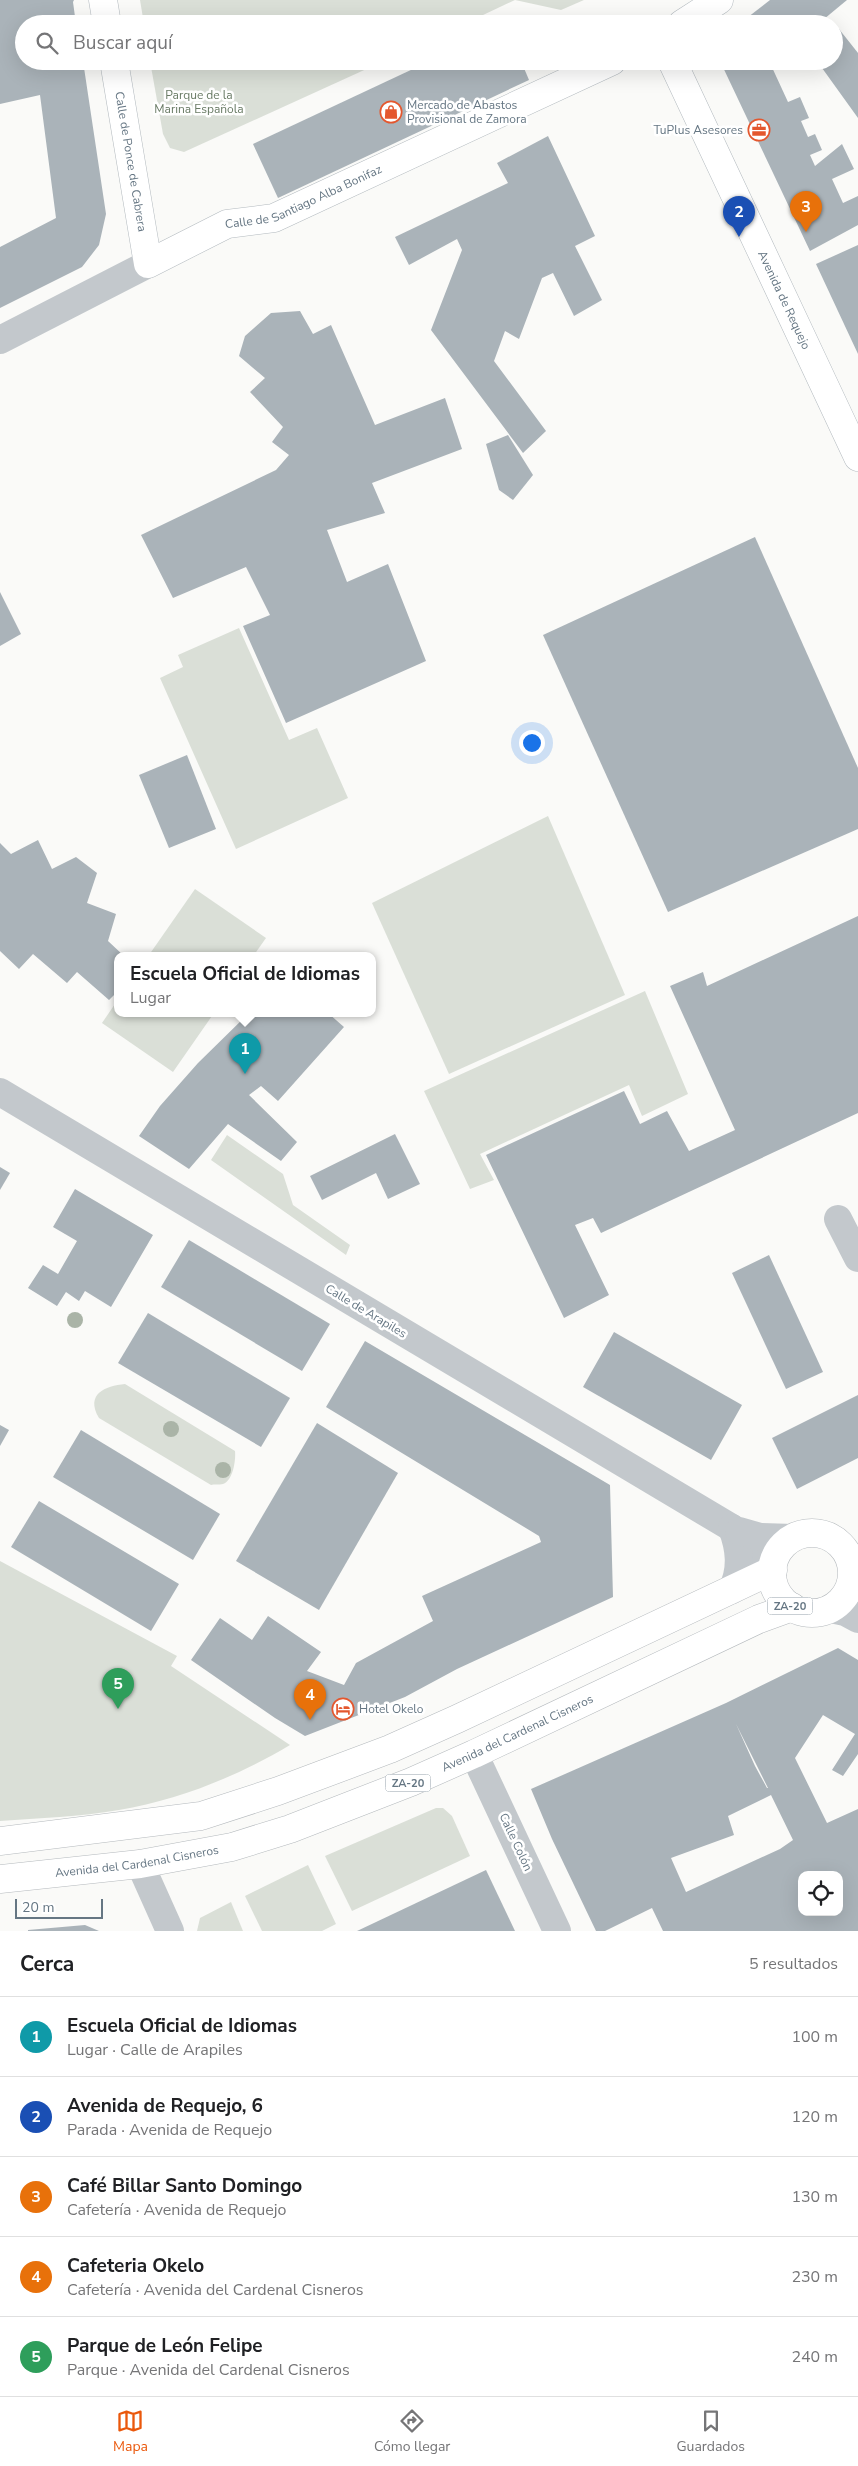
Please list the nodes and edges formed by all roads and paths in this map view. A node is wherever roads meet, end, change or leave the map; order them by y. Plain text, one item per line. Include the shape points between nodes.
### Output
1 (103, 0) edge
2 (719, 0) edge
3 (106, 15) edge
4 (696, 15) edge
5 (116, 70) edge
6 (593, 70) edge
7 (676, 70) edge
8 (148, 264) junction
9 (0, 340) edge
10 (858, 457) edge
11 (0, 1092) edge
12 (838, 1219) dead end
13 (858, 1258) edge
14 (732, 1528) junction
15 (858, 1529) edge
16 (793, 1538) junction
17 (833, 1539) junction
18 (772, 1570) junction
19 (847, 1589) edge
20 (732, 1590) junction
21 (792, 1608) junction
22 (858, 1619) edge
23 (474, 1754) junction
24 (0, 1841) edge
25 (140, 1864) junction
26 (0, 1879) edge
27 (170, 1931) edge
28 (557, 1931) edge

1 - 3 main road
2 - 4 main road
5 - 8 main road, Calle de Ponce de Cabrera
6 - 8 main road, Calle de Santiago Alba Bonifaz via 274,218 227,224
7 - 10 main road, Avenida de Requejo
8 - 9 street, Calle de Santiago Alba Bonifaz
11 - 14 street, Calle de Arapiles
12 - 13 street
14 - 16 street, Calle de Arapiles via 760,1537
14 - 18 street, Calle de Arapiles via 761,1553
14 - 20 street via 740,1561
15 - 17 main road
16 - 17 main road via 812,1533
16 - 18 main road via 780,1550
17 - 19 main road via 848,1554 852,1564
18 - 20 main road
18 - 21 main road, ZA-20 via 778,1593
19 - 21 main road, Avenida del Cardenal Cisneros / ZA-20 via 808,1613
19 - 22 street via 845,1612
20 - 24 main road via 407,1741 278,1791 201,1816
21 - 23 main road, Avenida del Cardenal Cisneros / ZA-20 via 759,1619
23 - 25 main road, Avenida del Cardenal Cisneros / ZA-20 via 411,1782 271,1835 232,1847
23 - 28 street, Calle Colón
25 - 26 main road, Avenida del Cardenal Cisneros / ZA-20
25 - 27 street

